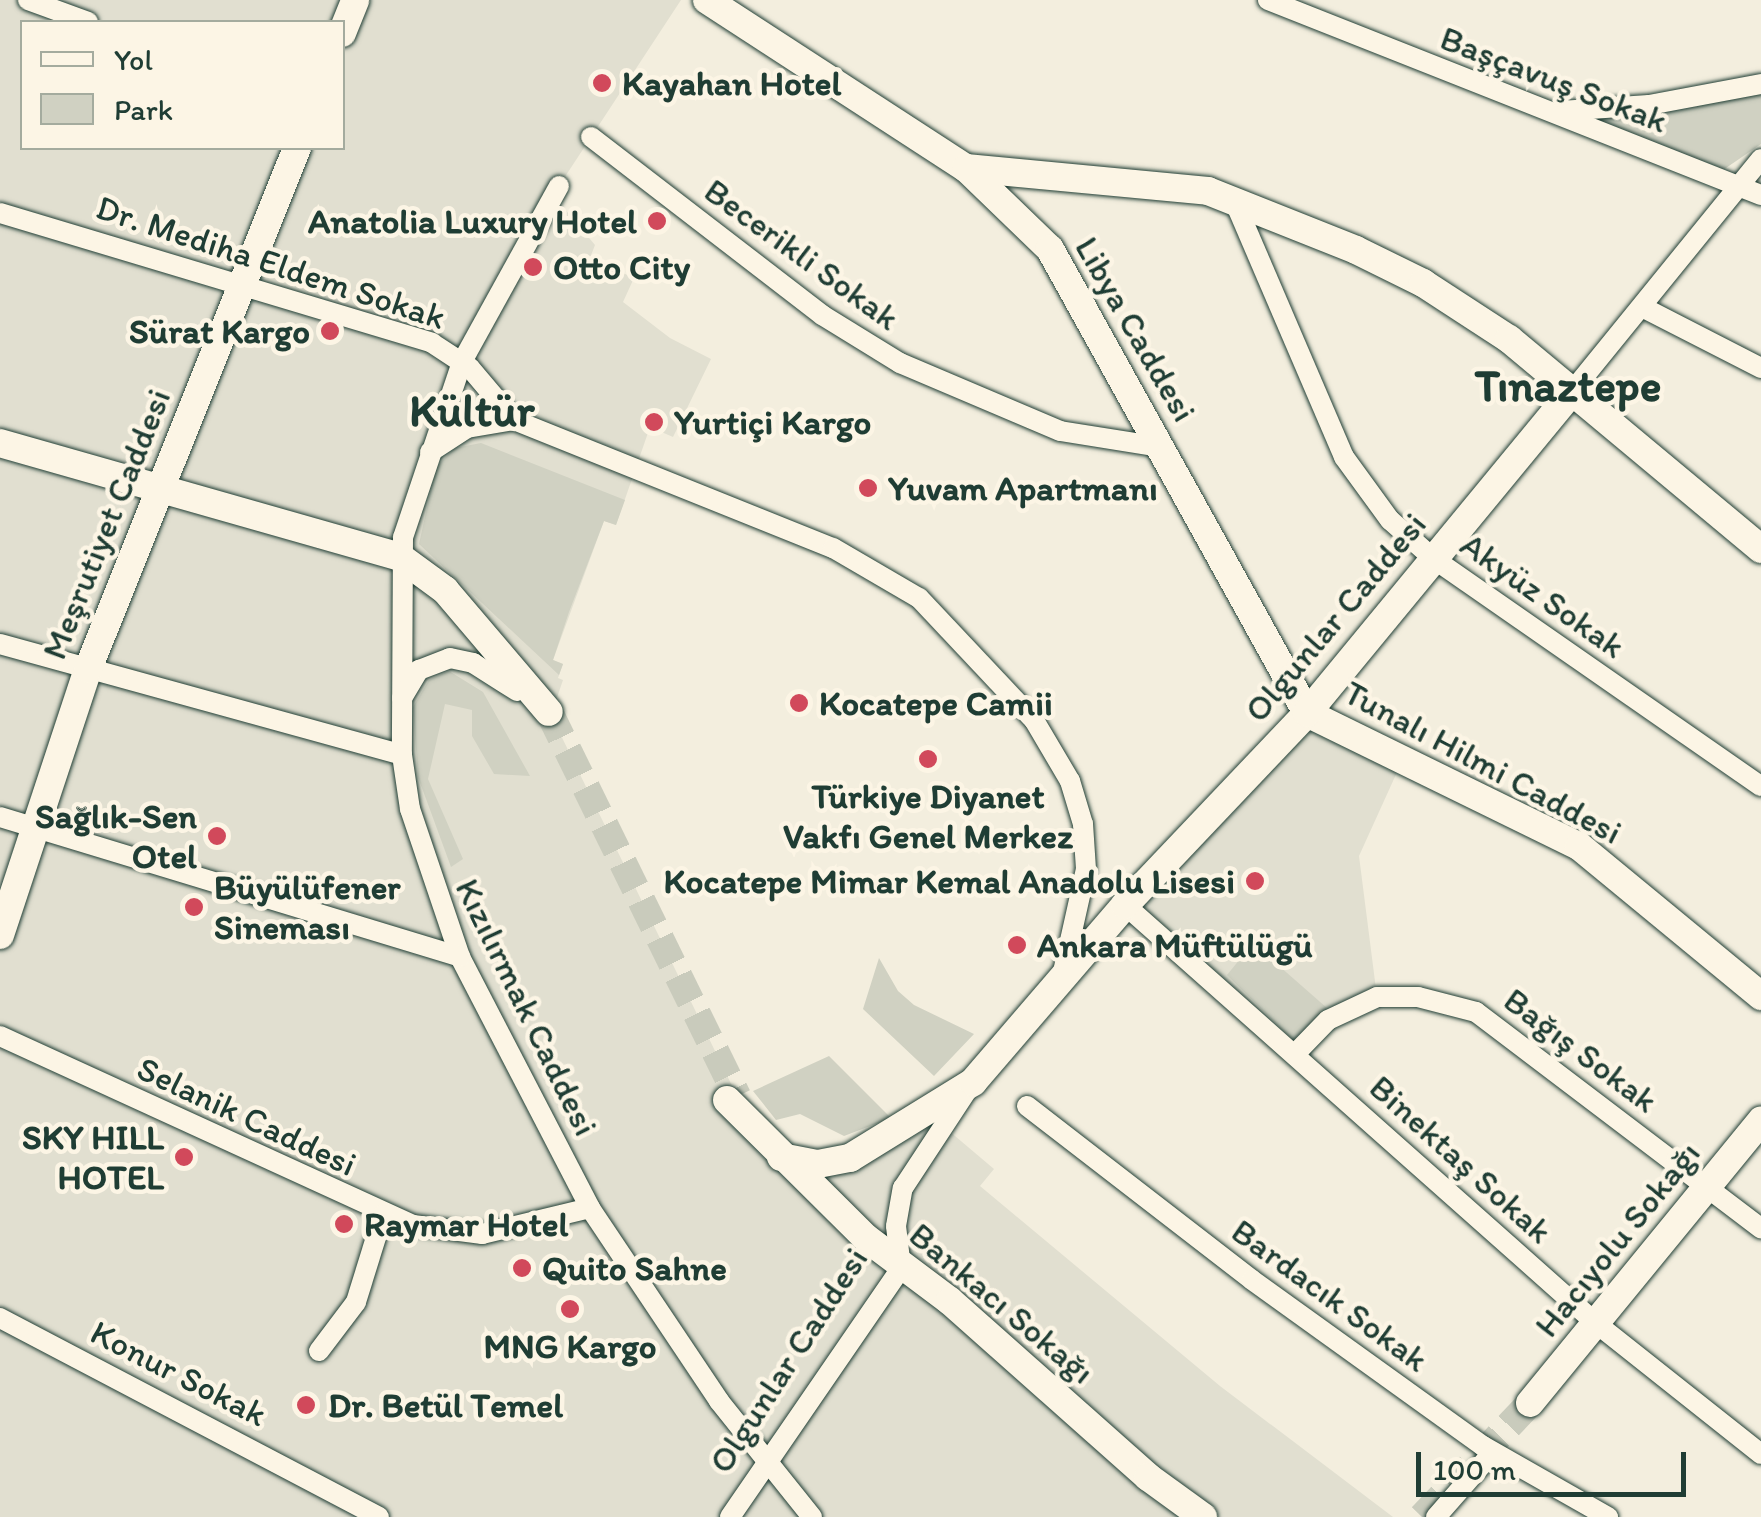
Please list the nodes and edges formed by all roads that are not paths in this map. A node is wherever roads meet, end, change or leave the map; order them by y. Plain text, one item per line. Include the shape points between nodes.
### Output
1 (28, 0) edge
2 (355, 0) edge
3 (706, 0) edge
4 (1275, 1) edge
5 (83, 20) edge
6 (345, 25) edge
7 (1761, 84) edge
8 (1554, 111) junction
9 (591, 137) dead end
10 (297, 150) edge
11 (1761, 159) edge
12 (966, 168) junction
13 (559, 186) dead end
14 (1738, 187) junction
15 (1761, 195) edge
16 (1233, 198) junction
17 (0, 213) edge
18 (243, 282) junction
19 (1642, 307) junction
20 (462, 362) junction
21 (1761, 368) edge
22 (1574, 390) junction
23 (514, 420) junction
24 (0, 443) edge
25 (1160, 447) junction
26 (429, 454) junction
27 (158, 488) junction
28 (1761, 549) edge
29 (400, 557) junction
30 (1434, 558) junction
31 (429, 583) junction
32 (0, 644) edge
33 (88, 669) junction
34 (517, 691) junction
35 (401, 701) junction
36 (1307, 713) junction
37 (402, 754) junction
38 (1761, 786) edge
39 (0, 817) edge
40 (35, 828) junction
41 (1124, 905) junction
42 (0, 934) edge
43 (460, 957) junction
44 (1062, 975) junction
45 (1761, 996) edge
46 (0, 1036) edge
47 (1294, 1054) junction
48 (973, 1082) junction
49 (732, 1098) tunnel mouth
50 (1026, 1106) dead end
51 (1761, 1121) edge
52 (781, 1157) junction
53 (1710, 1186) junction
54 (590, 1208) junction
55 (383, 1215) junction
56 (1761, 1228) edge
57 (901, 1268) junction
58 (0, 1318) edge
59 (1597, 1324) junction
60 (319, 1351) dead end
61 (1530, 1403) tunnel mouth
62 (1494, 1452) junction
63 (1761, 1454) edge
64 (768, 1464) junction
65 (379, 1517) edge
66 (730, 1517) edge
67 (812, 1517) edge
68 (1203, 1517) edge
69 (1436, 1517) edge
70 (1608, 1517) edge

1 - 5 street
2 - 6 main road
3 - 12 main road, Libya Caddesi
4 - 8 street, Başçavuş Sokak
7 - 8 street via 1649,105
8 - 14 street, Başçavuş Sokak
9 - 25 street, Becerikli Sokak via 822,315 900,364 1033,423 1104,442
10 - 18 main road, Meşrutiyet Caddesi
11 - 14 street, Olgunlar Caddesi
12 - 16 main road via 1130,180
12 - 25 main road, Libya Caddesi via 1061,262
13 - 20 street, Kızılırmak Caddesi
14 - 15 street, Başçavuş Sokak
14 - 19 street, Olgunlar Caddesi
16 - 22 main road via 1423,284
16 - 30 street, Akyüz Sokak via 1344,457 1390,520
17 - 18 street, Dr. Mediha Eldem Sokak
18 - 20 street, Dr. Mediha Eldem Sokak via 432,343
18 - 27 main road, Meşrutiyet Caddesi
19 - 21 street
19 - 22 street, Olgunlar Caddesi
20 - 23 street, Dr. Mediha Eldem Sokak
20 - 26 street, Kızılırmak Caddesi
22 - 28 main road
22 - 30 main road, Olgunlar Caddesi
23 - 26 street via 467,428
23 - 44 street, Dr. Mediha Eldem Sokak via 833,548 941,616 1034,720 1078,802 1085,892
24 - 27 main road
25 - 36 main road, Libya Caddesi
26 - 29 street, Kızılırmak Caddesi
27 - 29 main road
27 - 33 main road, Meşrutiyet Caddesi
29 - 31 main road
29 - 35 street, Kızılırmak Caddesi
30 - 36 main road, Olgunlar Caddesi
30 - 38 street, Akyüz Sokak
31 - 34 main road
31 - 34 main road via 448,593 547,718
32 - 33 street
33 - 37 street
33 - 40 main road, Meşrutiyet Caddesi
34 - 35 street via 474,663 440,659 419,670
35 - 37 street, Kızılırmak Caddesi
36 - 41 main road, Olgunlar Caddesi
36 - 45 main road, Tunalı Hilmi Caddesi via 1579,846
37 - 43 street, Kızılırmak Caddesi via 418,842
39 - 40 street
40 - 42 main road, Meşrutiyet Caddesi
40 - 43 street
41 - 44 main road, Olgunlar Caddesi
41 - 47 street, Binektaş Sokak
43 - 54 street, Kızılırmak Caddesi
44 - 48 main road, Olgunlar Caddesi
46 - 55 street, Selanik Caddesi
47 - 53 street, Bağış Sokak via 1328,1020 1377,997 1418,997 1476,1012
47 - 59 street, Binektaş Sokak
48 - 52 main road, Olgunlar Caddesi via 850,1158 818,1164
48 - 57 street, Olgunlar Caddesi via 904,1188 896,1226
49 - 52 main road, Bankacı Sokağı
50 - 62 street, Bardacık Sokak via 1252,1280
51 - 53 main road, Hacıyolu Sokağı
52 - 57 main road, Bankacı Sokağı
53 - 56 street, Bağış Sokak
53 - 59 main road, Hacıyolu Sokağı
54 - 55 street, Selanik Caddesi via 464,1235
54 - 64 street, Kızılırmak Caddesi
55 - 60 street via 356,1302
57 - 64 street, Olgunlar Caddesi
57 - 68 main road, Bankacı Sokağı
58 - 65 street, Konur Sokak
59 - 61 main road, Hacıyolu Sokağı
59 - 63 street, Binektaş Sokak
62 - 69 street
62 - 70 street, Bardacık Sokak
64 - 66 street, Olgunlar Caddesi
64 - 67 street, Kızılırmak Caddesi

